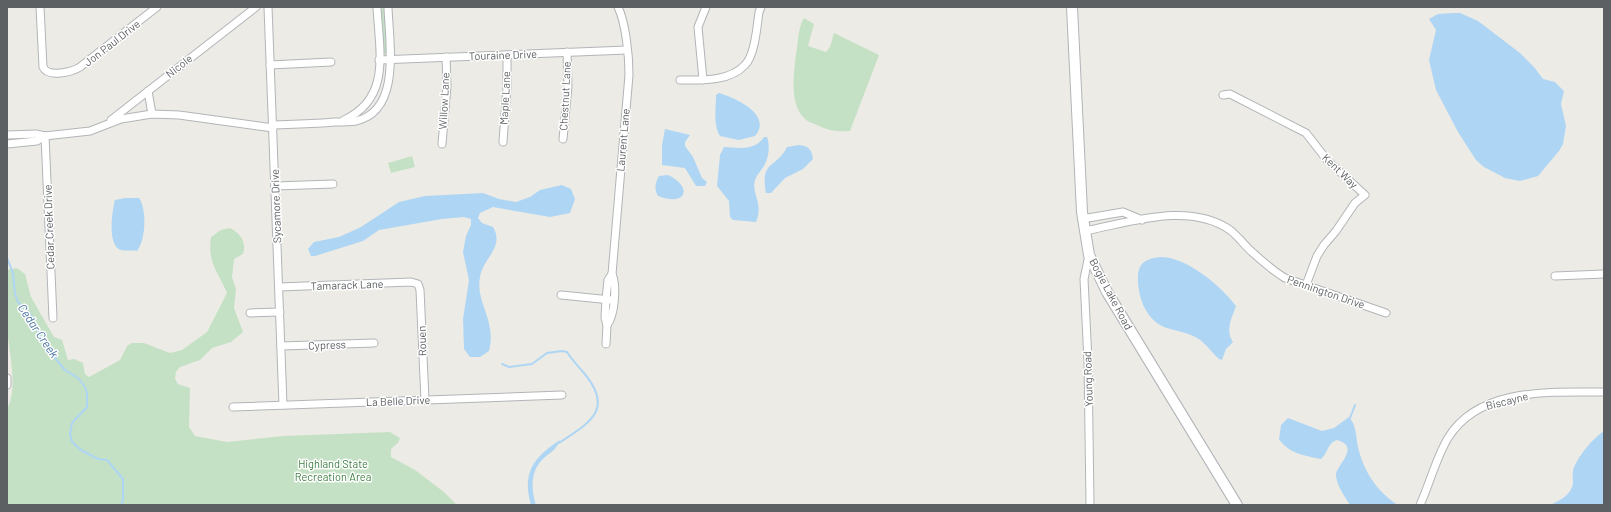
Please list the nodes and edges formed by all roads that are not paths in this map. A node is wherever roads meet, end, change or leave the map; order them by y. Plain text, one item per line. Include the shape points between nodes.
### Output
1 (40, 7) edge
2 (157, 7) edge
3 (256, 7) edge
4 (268, 7) edge
5 (377, 7) edge
6 (388, 7) edge
7 (618, 7) edge
8 (706, 7) edge
9 (761, 7) edge
10 (1072, 7) edge
11 (627, 50) junction
12 (567, 52) junction
13 (506, 55) junction
14 (446, 57) junction
15 (379, 60) junction
16 (390, 60) junction
17 (331, 62) dead end
18 (270, 65) junction
19 (680, 80) dead end
20 (703, 80) junction
21 (148, 91) junction
22 (1223, 95) dead end
23 (152, 114) junction
24 (336, 122) junction
25 (103, 126) junction
26 (273, 127) junction
27 (7, 135) edge
28 (45, 136) junction
29 (563, 139) dead end
30 (503, 142) dead end
31 (7, 144) edge
32 (442, 144) dead end
33 (333, 184) dead end
34 (275, 186) junction
35 (1082, 219) junction
36 (1143, 220) junction
37 (1084, 231) junction
38 (1089, 255) junction
39 (1604, 274) edge
40 (1555, 276) dead end
41 (416, 283) joint
42 (1306, 285) junction
43 (279, 287) junction
44 (561, 295) dead end
45 (610, 300) junction
46 (280, 312) junction
47 (250, 313) dead end
48 (1386, 313) dead end
49 (53, 318) dead end
50 (374, 343) dead end
51 (606, 344) dead end
52 (281, 346) junction
53 (7, 378) edge
54 (7, 385) edge
55 (1604, 392) edge
56 (562, 395) dead end
57 (425, 400) junction
58 (283, 406) junction
59 (233, 408) dead end
60 (1090, 505) edge
61 (1237, 505) edge
62 (1420, 505) edge

1 - 2 street, Jon Paul Drive via 43,67 46,72 51,73 78,69
3 - 21 street, Nicole
4 - 18 street, Sycamore Drive
5 - 15 street
6 - 16 street
7 - 11 street, Laurent Lane
8 - 20 street via 698,27
9 - 20 street via 753,47 746,65 731,75
10 - 35 main road, Bogie Lake Road
11 - 12 street, Touraine Drive
11 - 45 street, Laurent Lane via 629,80 612,274 615,281
12 - 13 street, Touraine Drive
12 - 29 street, Chestnut Lane via 568,86
13 - 14 street, Touraine Drive
13 - 30 street, Maple Lane via 507,87
14 - 16 street, Touraine Drive
14 - 32 street, Willow Lane via 447,86
15 - 16 street, Touraine Drive
15 - 24 street via 378,84 370,101 357,114
16 - 24 street via 388,84 378,107 361,119
17 - 18 street
18 - 26 street, Sycamore Drive
19 - 20 street
21 - 23 street
21 - 25 street, Nicole
22 - 42 street, Kent Way via 1230,94 1306,133 1327,160 1365,195 1355,203 1324,245
23 - 25 street via 126,118
23 - 26 street
24 - 26 street
25 - 28 street via 90,131
26 - 34 street, Sycamore Drive
27 - 28 street
28 - 31 street via 37,141
28 - 49 street, Cedar Creek Drive
33 - 34 street
34 - 43 street, Sycamore Drive
35 - 36 street via 1124,212
35 - 37 main road, Bogie Lake Road
36 - 37 street, Pennington Drive
36 - 42 street, Pennington Drive via 1188,216 1214,221 1231,231 1275,272
37 - 38 main road, Bogie Lake Road
38 - 60 street, Young Road via 1084,287
38 - 61 main road, Bogie Lake Road via 1107,292
39 - 40 street
41 - 43 street, Tamarack Lane
41 - 57 street, Rouen via 420,290
42 - 48 street, Pennington Drive
43 - 46 street, Sycamore Drive
44 - 45 street
45 - 51 street, Laurent Lane via 612,319 607,325
46 - 47 street
46 - 52 street, Sycamore Drive
50 - 52 street, Cypress
52 - 58 street, Sycamore Drive
53 - 54 street
55 - 62 street, Biscayne via 1535,394 1514,397 1476,410 1461,421 1448,438
56 - 57 street, La Belle Drive
57 - 58 street, La Belle Drive
58 - 59 street, La Belle Drive

